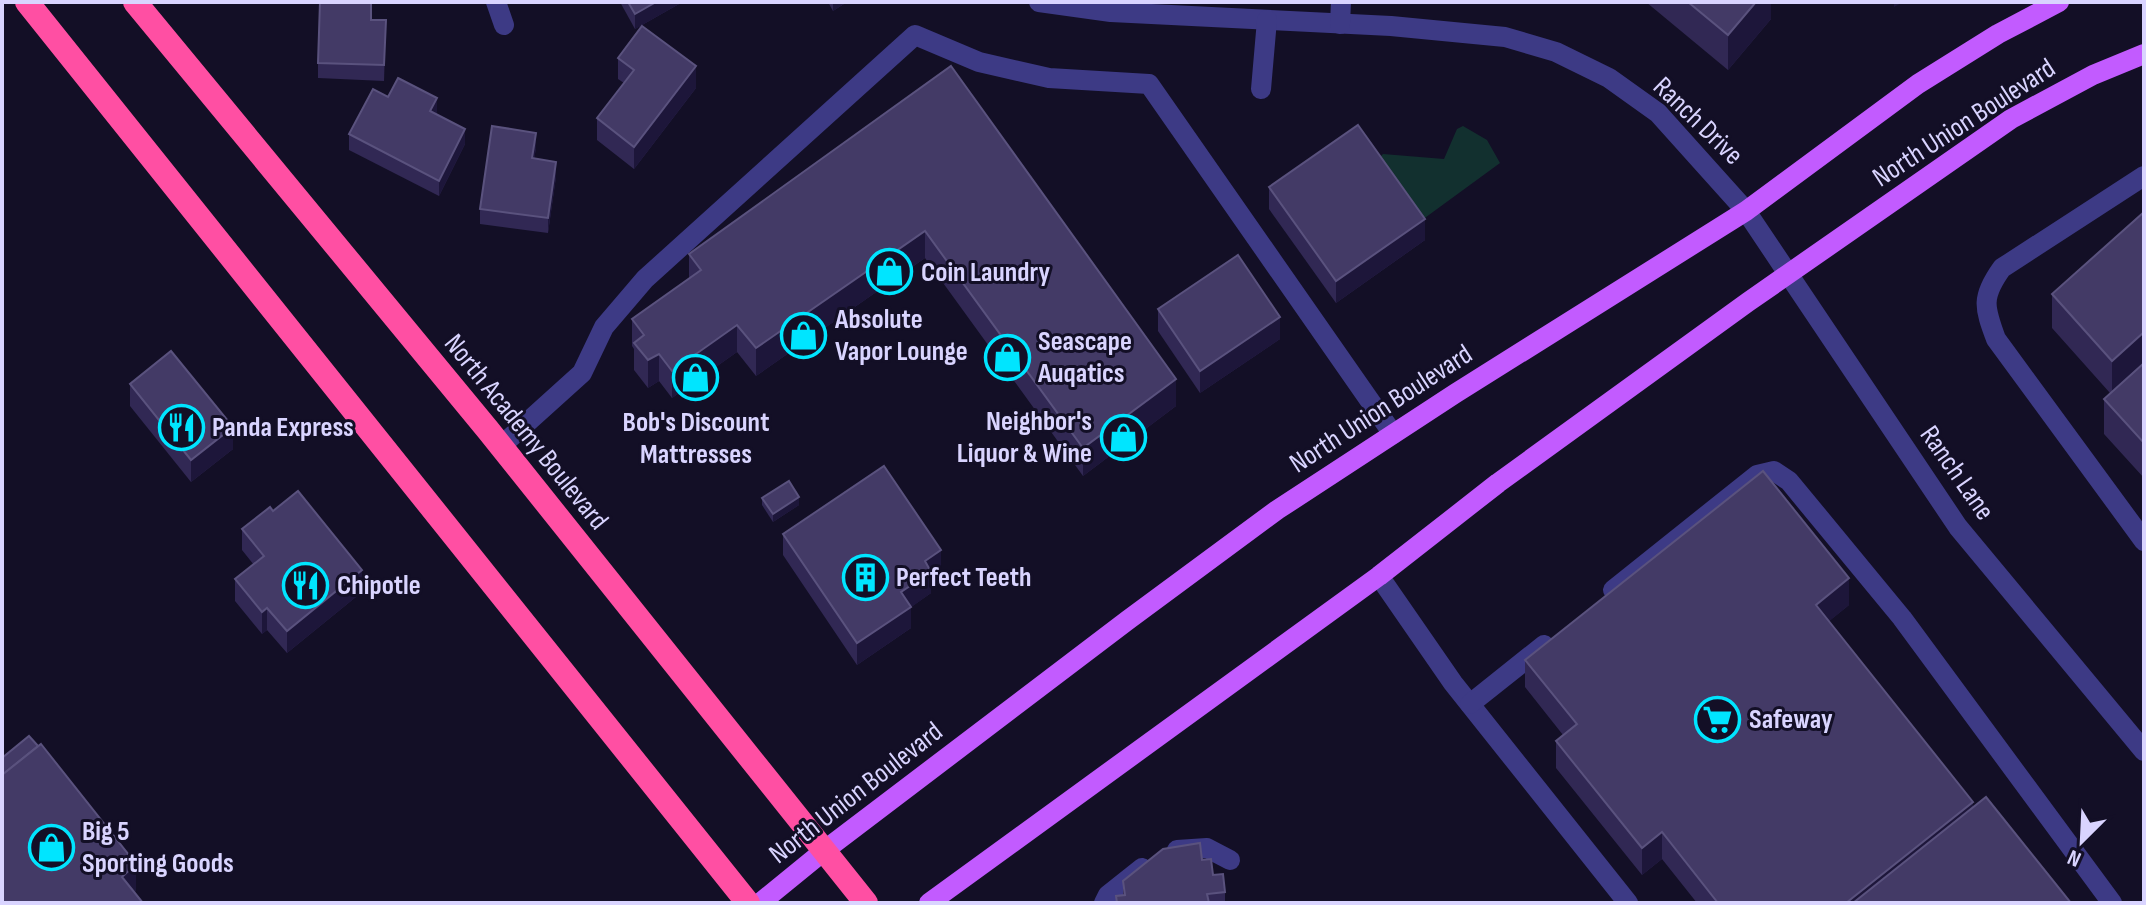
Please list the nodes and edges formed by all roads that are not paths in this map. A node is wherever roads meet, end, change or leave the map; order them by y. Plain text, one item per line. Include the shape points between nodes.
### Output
1 (27, 2) edge
2 (135, 2) edge
3 (496, 2) edge
4 (1039, 2) edge
5 (1341, 2) edge
6 (2059, 2) edge
7 (1267, 20) junction
8 (1340, 24) junction
9 (504, 25) dead end
10 (2144, 54) edge
11 (1261, 89) dead end
12 (2144, 176) edge
13 (1746, 211) junction
14 (1788, 275) junction
15 (1393, 434) junction
16 (500, 447) junction
17 (2144, 541) edge
18 (1379, 576) junction
19 (1598, 601) edge
20 (1562, 631) edge
21 (1470, 704) junction
22 (2144, 751) edge
23 (825, 850) junction
24 (1230, 860) dead end
25 (748, 903) edge
26 (760, 903) edge
27 (866, 903) edge
28 (929, 903) edge
29 (1104, 903) edge
30 (1628, 903) edge
31 (2112, 903) edge

1 - 25 highway
2 - 16 highway, North Academy Boulevard
3 - 9 street
4 - 7 street, Ranch Drive via 1111,12
5 - 8 street
6 - 13 main road, North Union Boulevard via 1918,84
7 - 8 street, Ranch Drive
7 - 11 street
8 - 13 street, Ranch Drive via 1505,37 1556,52 1609,78 1658,113
10 - 14 main road, North Union Boulevard via 2011,119
12 - 17 street via 2002,268 1988,288 1985,310 1996,339
13 - 14 street, Ranch Lane
13 - 15 main road, North Union Boulevard
14 - 18 main road, North Union Boulevard via 1498,483
14 - 22 street, Ranch Lane via 1958,527
15 - 16 street via 1149,84 1049,78 979,62 915,35 645,279 604,327 582,373
15 - 23 main road, North Union Boulevard via 1277,510
16 - 23 highway, North Academy Boulevard
18 - 21 street
18 - 28 main road, North Union Boulevard
19 - 31 street via 1757,475 1774,471 1789,481 1902,618
20 - 21 street
21 - 30 street
23 - 26 main road, North Union Boulevard
23 - 27 highway, North Academy Boulevard
24 - 29 street via 1207,848 1176,850 1156,857

